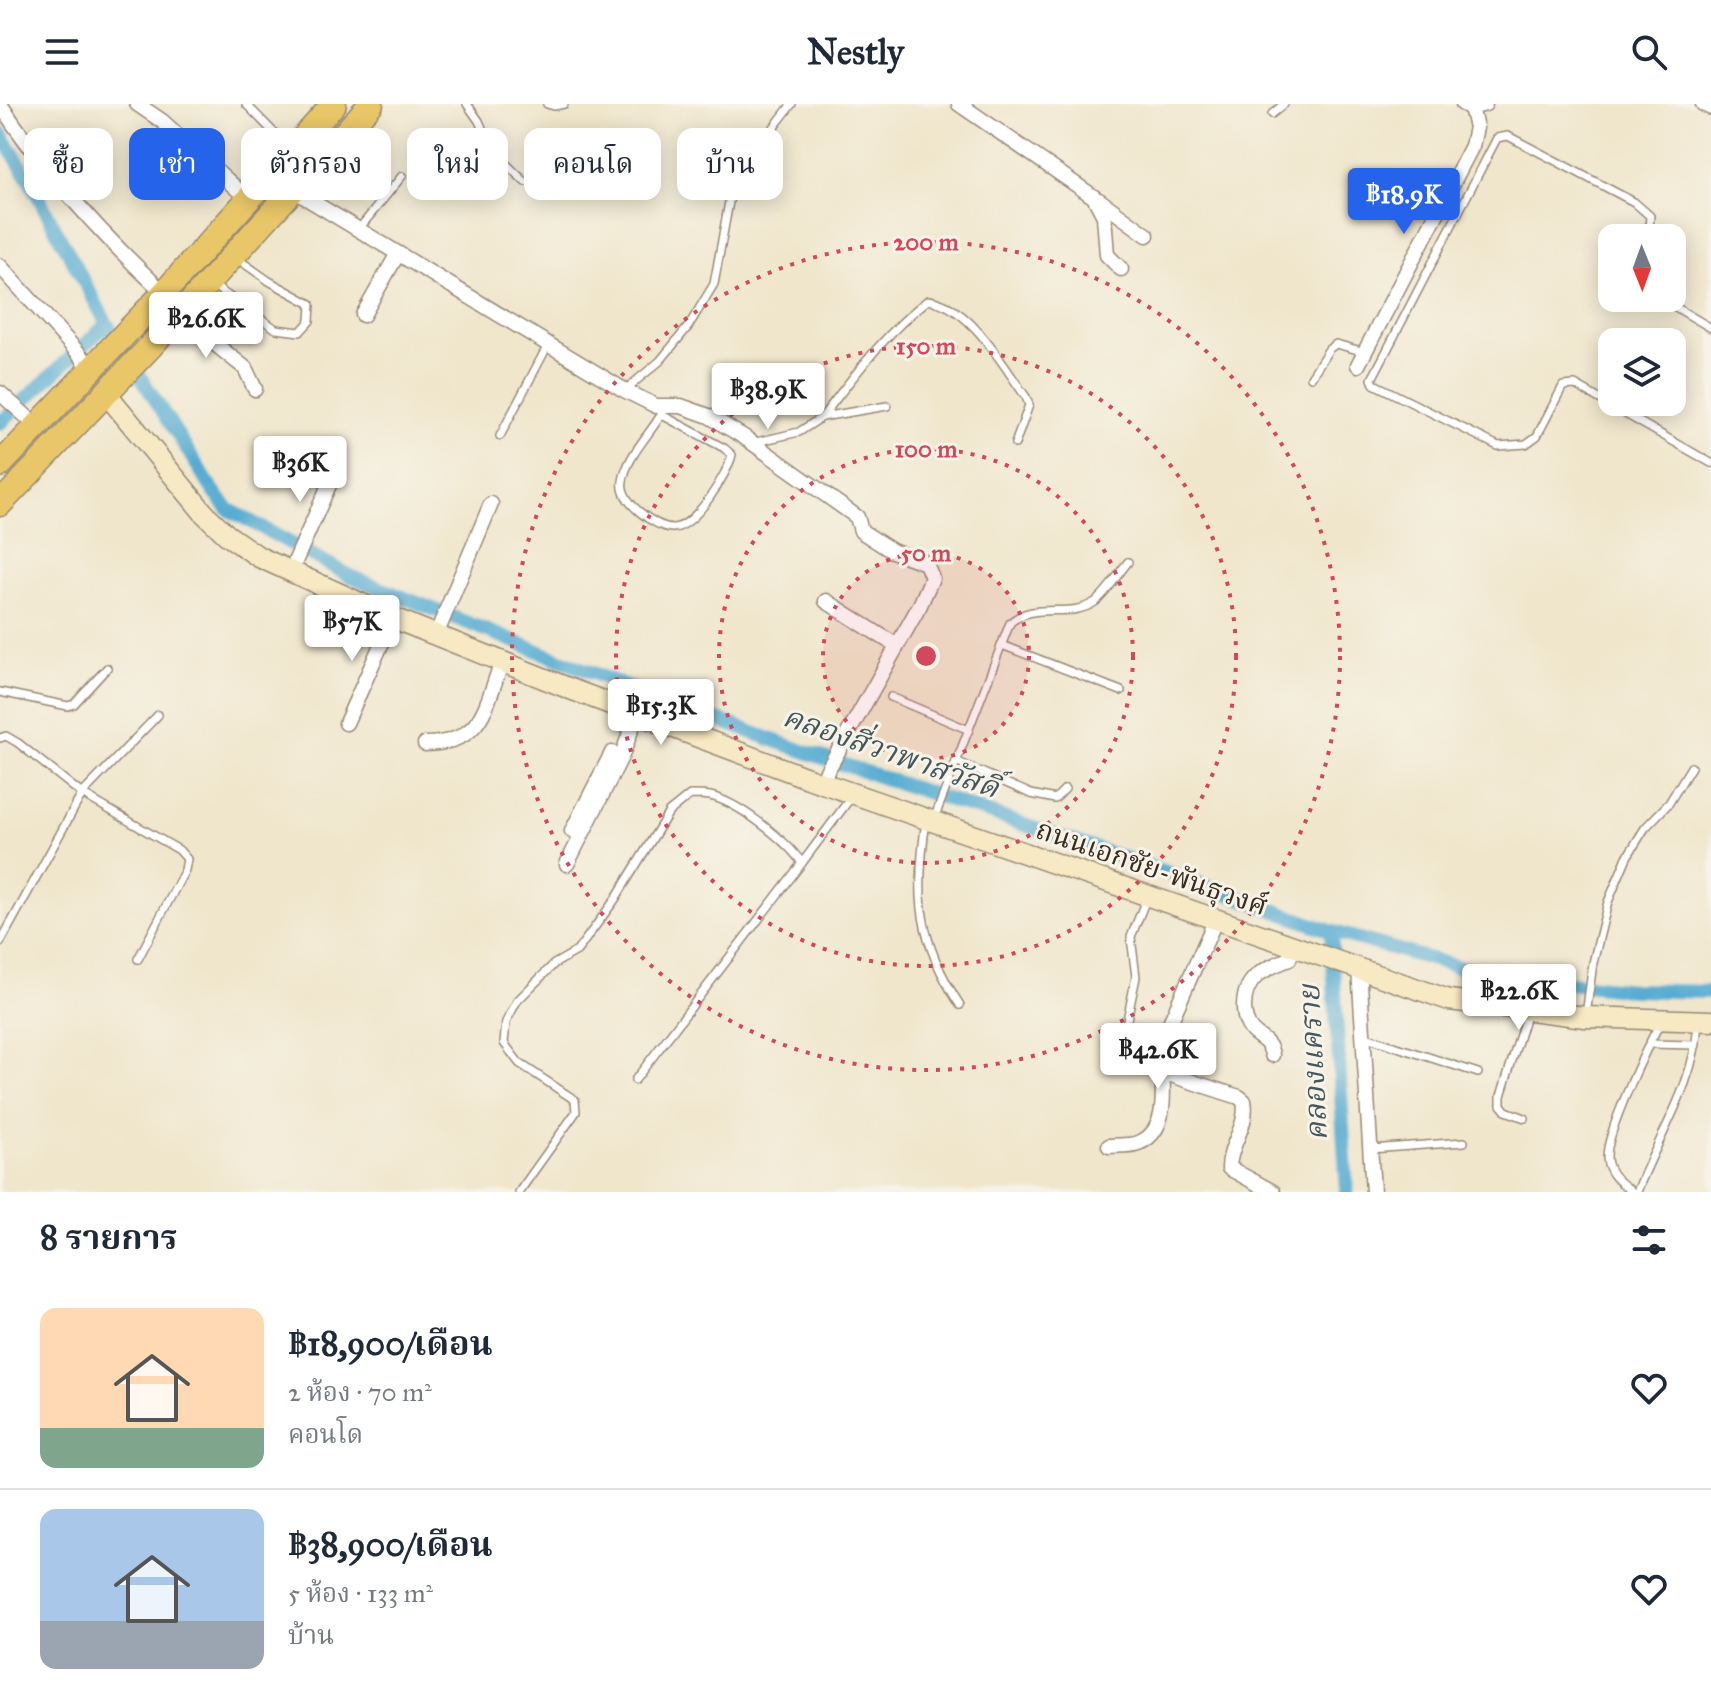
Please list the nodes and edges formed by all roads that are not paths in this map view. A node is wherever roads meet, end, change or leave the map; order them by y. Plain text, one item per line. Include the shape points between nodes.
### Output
1 (0, 104) edge
2 (137, 104) edge
3 (246, 104) edge
4 (334, 104) edge
5 (371, 104) edge
6 (467, 104) edge
7 (547, 104) edge
8 (564, 104) edge
9 (792, 104) edge
10 (959, 104) edge
11 (1284, 104) edge
12 (1703, 104) edge
13 (1473, 105) edge
14 (1711, 108) edge
15 (1272, 114) dead end
16 (270, 128) edge
17 (312, 128) edge
18 (349, 128) edge
19 (402, 176) dead end
20 (524, 181) edge
21 (241, 193) edge
22 (1094, 197) junction
23 (247, 200) edge
24 (284, 200) edge
25 (309, 200) edge
26 (1649, 224) edge
27 (358, 231) junction
28 (1147, 235) dead end
29 (397, 255) junction
30 (233, 256) junction
31 (0, 266) edge
32 (1121, 269) dead end
33 (209, 282) junction
34 (164, 293) junction
35 (1684, 312) edge
36 (179, 315) junction
37 (363, 315) dead end
38 (1711, 328) edge
39 (548, 345) junction
40 (1362, 358) joint
41 (90, 364) junction
42 (1311, 377) dead end
43 (112, 386) junction
44 (255, 389) dead end
45 (624, 390) junction
46 (0, 393) edge
47 (887, 406) dead end
48 (664, 411) junction
49 (822, 417) junction
50 (32, 423) junction
51 (500, 436) dead end
52 (752, 443) junction
53 (1015, 444) dead end
54 (1711, 463) edge
55 (0, 465) edge
56 (329, 485) dead end
57 (0, 504) edge
58 (491, 504) dead end
59 (1128, 562) dead end
60 (293, 567) junction
61 (826, 601) dead end
62 (393, 618) junction
63 (438, 629) junction
64 (1002, 645) junction
65 (897, 646) junction
66 (502, 662) junction
67 (107, 668) dead end
68 (1121, 691) dead end
69 (0, 692) edge
70 (891, 697) dead end
71 (633, 712) junction
72 (158, 715) dead end
73 (346, 723) dead end
74 (969, 730) junction
75 (0, 738) edge
76 (425, 744) dead end
77 (956, 761) junction
78 (1691, 767) dead end
79 (825, 777) junction
80 (1065, 789) dead end
81 (82, 794) junction
82 (853, 794) junction
83 (933, 816) junction
84 (572, 831) dead end
85 (802, 863) junction
86 (567, 864) dead end
87 (1148, 895) junction
88 (1216, 919) junction
89 (0, 943) edge
90 (1302, 948) junction
91 (138, 959) dead end
92 (1352, 965) junction
93 (960, 1005) dead end
94 (1586, 1008) junction
95 (1527, 1010) junction
96 (1127, 1020) dead end
97 (1704, 1020) edge
98 (1661, 1021) junction
99 (1363, 1036) junction
100 (1649, 1044) junction
101 (1696, 1045) junction
102 (1272, 1055) dead end
103 (1162, 1072) junction
104 (1478, 1073) dead end
105 (635, 1080) dead end
106 (1525, 1118) dead end
107 (1464, 1142) dead end
108 (1109, 1146) dead end
109 (1369, 1149) junction
110 (1630, 1191) edge
111 (519, 1192) edge
112 (1273, 1192) edge
113 (1373, 1192) edge

1 - 34 street via 72,197
2 - 21 street
3 - 16 lane
4 - 17 main road
5 - 18 main road
6 - 20 lane via 491,149
7 - 8 lane
9 - 45 lane via 733,180 714,284 660,361
10 - 22 street
11 - 15 lane
12 - 14 street
13 - 40 street via 1472,146
19 - 27 lane
22 - 28 street
22 - 32 street via 1104,216 1107,255
23 - 34 main road
24 - 30 main road
25 - 27 street
26 - 54 lane via 1650,216 1634,202 1508,136 1497,138 1372,379 1498,446 1526,444 1537,436 1563,386 1575,385
27 - 29 street
29 - 37 street
29 - 39 street
30 - 33 main road
30 - 33 lane via 311,304 310,321 300,332 276,329
31 - 41 street
33 - 36 main road
34 - 41 main road
35 - 38 lane
36 - 43 main road
36 - 44 street via 245,368
39 - 45 street
39 - 51 lane
40 - 42 lane via 1336,344
41 - 50 main road
43 - 57 main road
43 - 60 street, ถนนเอกชัย-พันธุวงศ์ via 204,513 259,557
45 - 48 street
46 - 50 street
47 - 49 lane
48 - 48 lane via 622,483 630,505 673,529 691,522 732,455
48 - 52 street via 681,406 709,416
49 - 52 lane via 799,432
49 - 53 lane via 899,322 928,300 938,301 954,308 976,330 1026,397 1029,405
50 - 55 main road
52 - 65 street via 857,517 861,531 892,551 926,563 932,578
56 - 60 street
58 - 63 street
59 - 64 lane via 1095,602 1020,614 1010,623
60 - 62 street, ถนนเอกชัย-พันธุวงศ์
61 - 65 street
62 - 63 street, ถนนเอกชัย-พันธุวงศ์
62 - 73 street
63 - 66 street, ถนนเอกชัย-พันธุวงศ์
64 - 68 lane
64 - 74 lane
65 - 79 street
66 - 71 street, ถนนเอกชัย-พันธุวงศ์
66 - 76 street via 471,732 445,744
67 - 69 lane via 68,706
70 - 74 lane
71 - 79 street, ถนนเอกชัย-พันธุวงศ์
71 - 84 street
71 - 86 street via 622,755
72 - 81 lane
74 - 77 lane
75 - 81 lane via 18,743
77 - 80 lane via 1031,794 1055,799
77 - 83 lane
78 - 94 lane via 1627,857 1608,902
79 - 82 street, ถนนเอกชัย-พันธุวงศ์
81 - 89 lane
81 - 91 lane via 187,859
82 - 83 street, ถนนเอกชัย-พันธุวงศ์
82 - 85 lane
83 - 87 street, ถนนเอกชัย-พันธุวงศ์
83 - 93 lane via 920,862 921,908 940,975
85 - 105 lane
85 - 111 lane via 791,847 711,796 690,795 669,812 577,951 554,964 517,1001 506,1022 504,1043 519,1063 575,1100 576,1112
87 - 88 street, ถนนเอกชัย-พันธุวงศ์
87 - 96 lane via 1131,937 1136,977
88 - 90 street, ถนนเอกชัย-พันธุวงศ์
88 - 103 street via 1161,1043
90 - 92 street, ถนนเอกชัย-พันธุวงศ์
90 - 102 street via 1257,973 1244,997 1245,1018
92 - 95 street, ถนนเอกชัย-พันธุวงศ์ via 1449,1000
92 - 99 street
94 - 95 street, ถนนเอกชัย-พันธุวงศ์
94 - 98 street, ถนนเอกชัย-พันธุวงศ์
95 - 106 lane via 1501,1096 1506,1111
97 - 98 street, ถนนเอกชัย-พันธุวงศ์
97 - 101 lane
98 - 100 lane
99 - 104 lane
99 - 109 street
100 - 101 lane
100 - 110 lane via 1608,1148 1614,1178
101 - 110 lane via 1686,1088
103 - 108 street via 1159,1124 1151,1136 1135,1144
103 - 112 street via 1244,1101 1246,1112 1231,1146 1229,1168
107 - 109 lane
109 - 113 street

